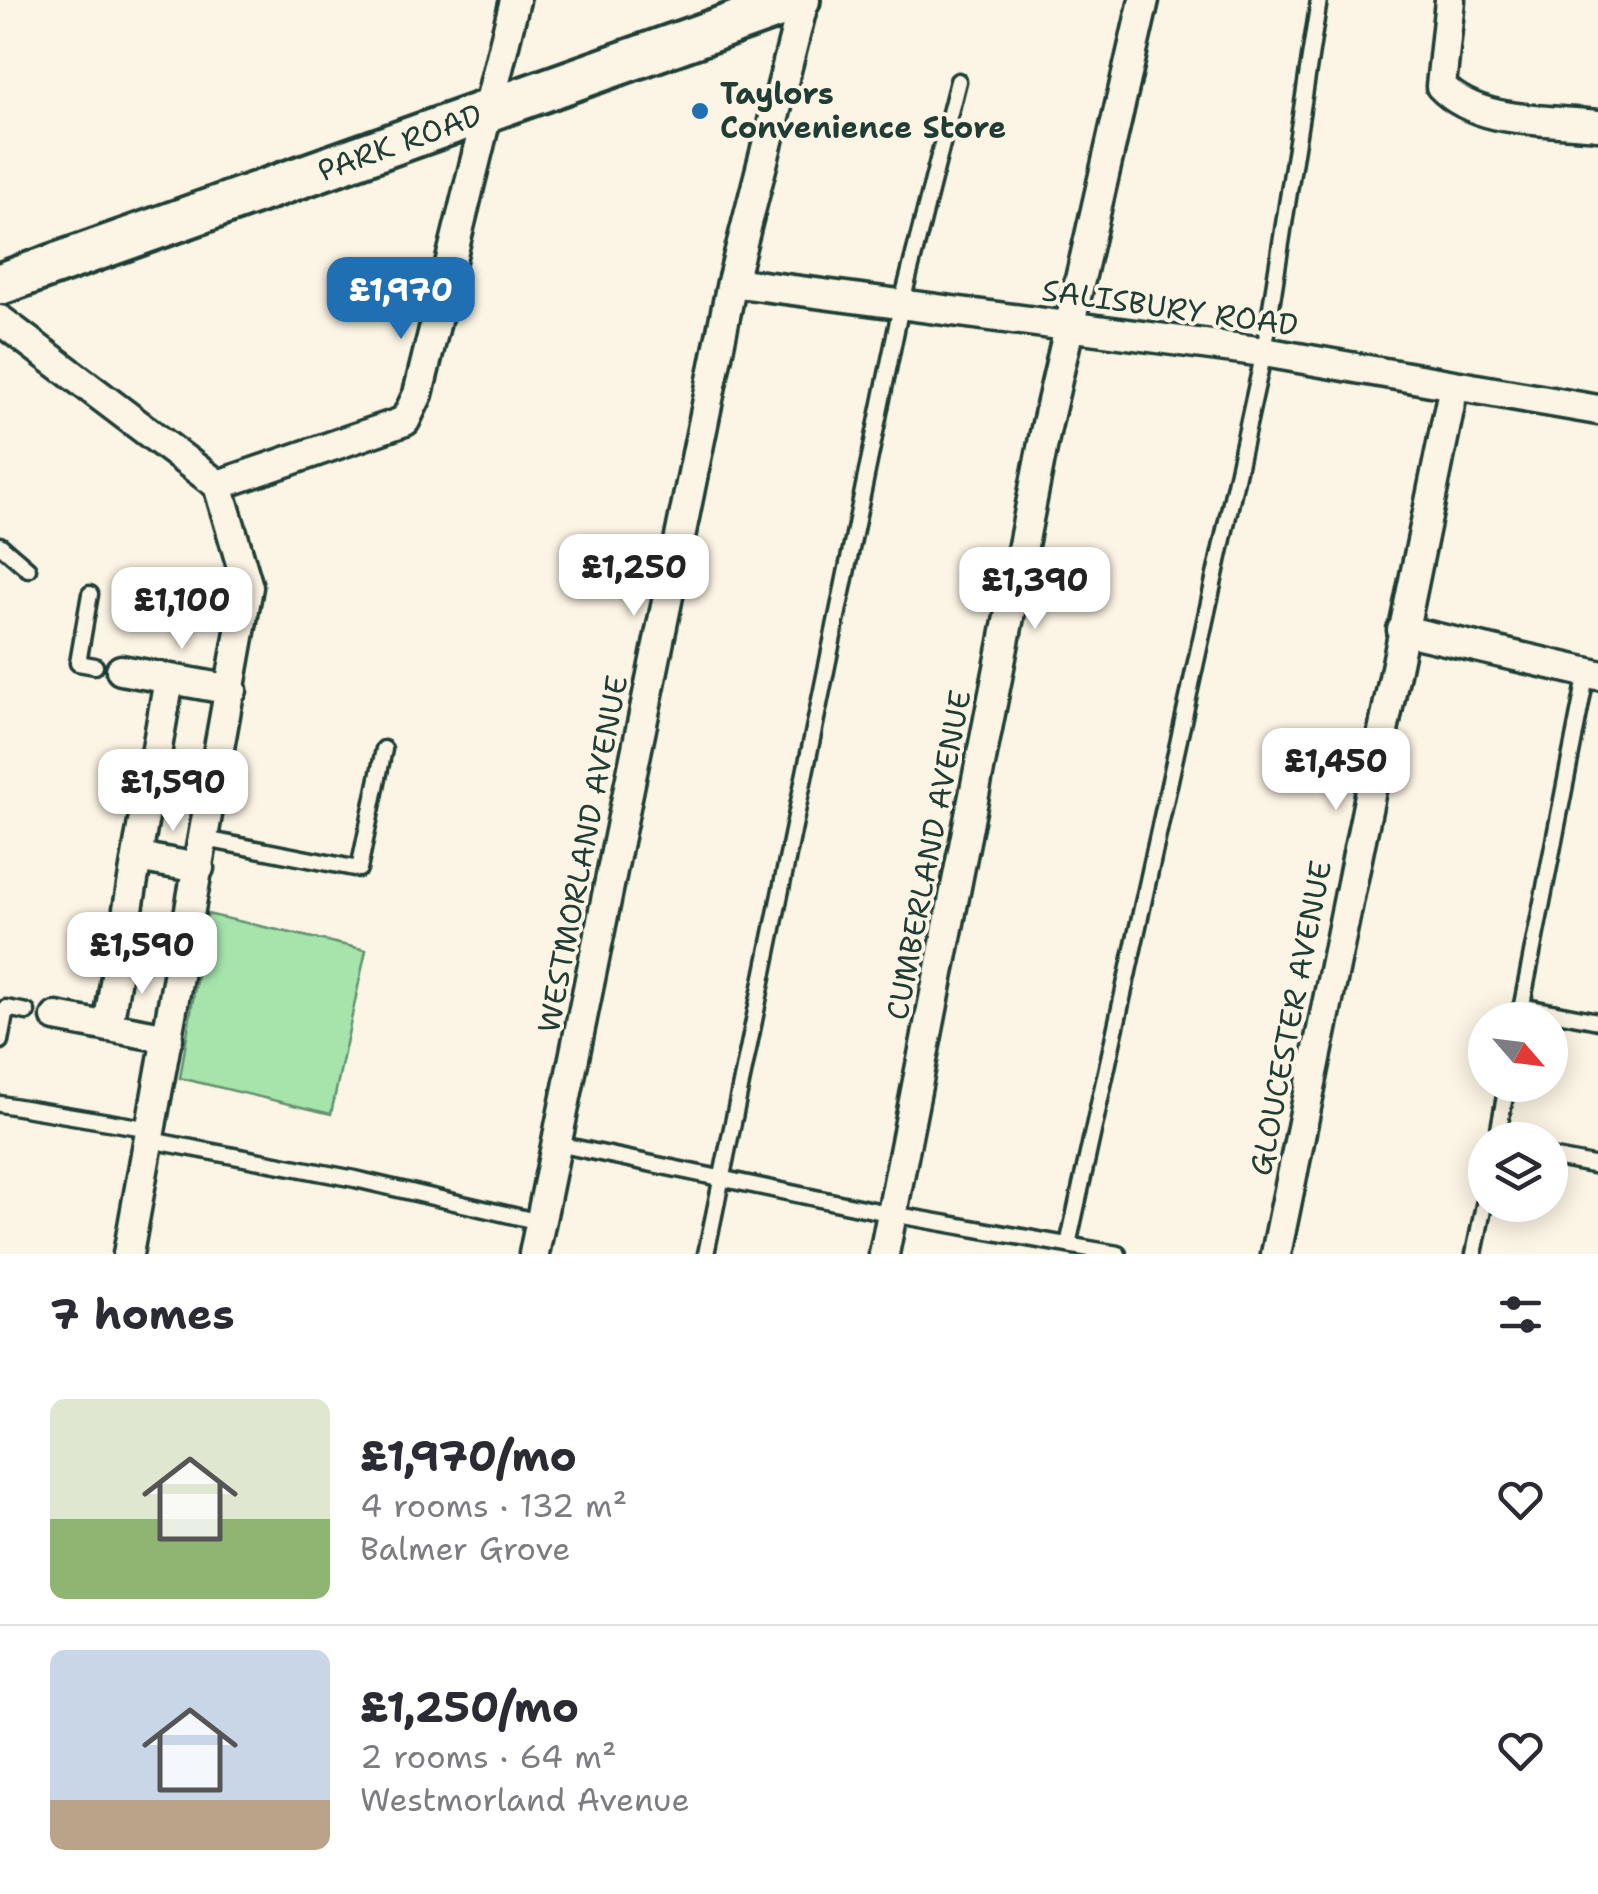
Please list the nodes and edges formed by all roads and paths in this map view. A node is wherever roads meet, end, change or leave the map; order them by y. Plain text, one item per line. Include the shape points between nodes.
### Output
1 (515, 0) edge
2 (801, 0) edge
3 (1144, 0) edge
4 (1319, 0) edge
5 (1450, 0) edge
6 (958, 81) dead end
7 (486, 112) junction
8 (1598, 124) edge
9 (732, 282) junction
10 (2, 288) edge
11 (901, 306) junction
12 (1069, 326) junction
13 (1264, 352) junction
14 (1454, 384) junction
15 (1598, 410) edge
16 (218, 484) junction
17 (0, 545) edge
18 (28, 568) dead end
19 (90, 594) dead end
20 (1402, 630) junction
21 (108, 668) joint
22 (1593, 673) edge
23 (169, 679) junction
24 (232, 690) junction
25 (384, 748) dead end
26 (156, 754) dead end
27 (147, 799) dead end
28 (204, 839) junction
29 (137, 856) junction
30 (200, 868) junction
31 (128, 908) dead end
32 (119, 958) dead end
33 (1522, 1002) edge
34 (27, 1012) dead end
35 (1568, 1017) edge
36 (56, 1018) dead end
37 (1598, 1020) edge
38 (108, 1027) junction
39 (168, 1038) junction
40 (0, 1041) edge
41 (0, 1104) edge
42 (150, 1134) junction
43 (557, 1144) junction
44 (1568, 1161) edge
45 (1598, 1166) edge
46 (722, 1180) junction
47 (892, 1214) junction
48 (540, 1222) junction
49 (1481, 1222) edge
50 (1068, 1245) junction
51 (128, 1254) edge
52 (534, 1254) edge
53 (706, 1254) edge
54 (884, 1254) edge
55 (1118, 1254) edge
56 (1276, 1254) edge
57 (1474, 1254) edge

1 - 7 street
2 - 7 main road, PARK ROAD
2 - 9 street, WESTMORLAND AVENUE
3 - 12 street, CUMBERLAND AVENUE
4 - 13 lane
5 - 8 street via 1441,86 1455,101 1488,113
6 - 11 lane
7 - 10 main road, PARK ROAD
7 - 16 street via 418,394 405,421
9 - 11 street, SALISBURY ROAD
9 - 43 street, WESTMORLAND AVENUE
10 - 16 street
11 - 12 street, SALISBURY ROAD
11 - 46 lane
12 - 13 street, SALISBURY ROAD
12 - 47 street, CUMBERLAND AVENUE
13 - 14 street, SALISBURY ROAD
13 - 50 lane
14 - 15 street, SALISBURY ROAD
14 - 20 street, GLOUCESTER AVENUE
16 - 24 street via 248,587
17 - 18 lane
19 - 21 lane via 78,663
20 - 22 street
20 - 56 street, GLOUCESTER AVENUE
21 - 23 street
22 - 33 lane
23 - 24 street
23 - 26 street
24 - 28 street
25 - 28 lane via 359,869
27 - 29 street
28 - 30 street
29 - 30 street
29 - 31 street
30 - 39 street
32 - 38 street
34 - 40 lane via 6,1008
35 - 37 lane
36 - 38 street
38 - 39 street
39 - 42 street
41 - 42 lane
42 - 48 lane
42 - 51 street
43 - 46 lane
43 - 48 street, WESTMORLAND AVENUE
44 - 45 lane
46 - 47 lane
46 - 53 lane
47 - 50 lane
47 - 54 street, CUMBERLAND AVENUE
48 - 52 street, WESTMORLAND AVENUE
49 - 57 lane
50 - 55 lane

